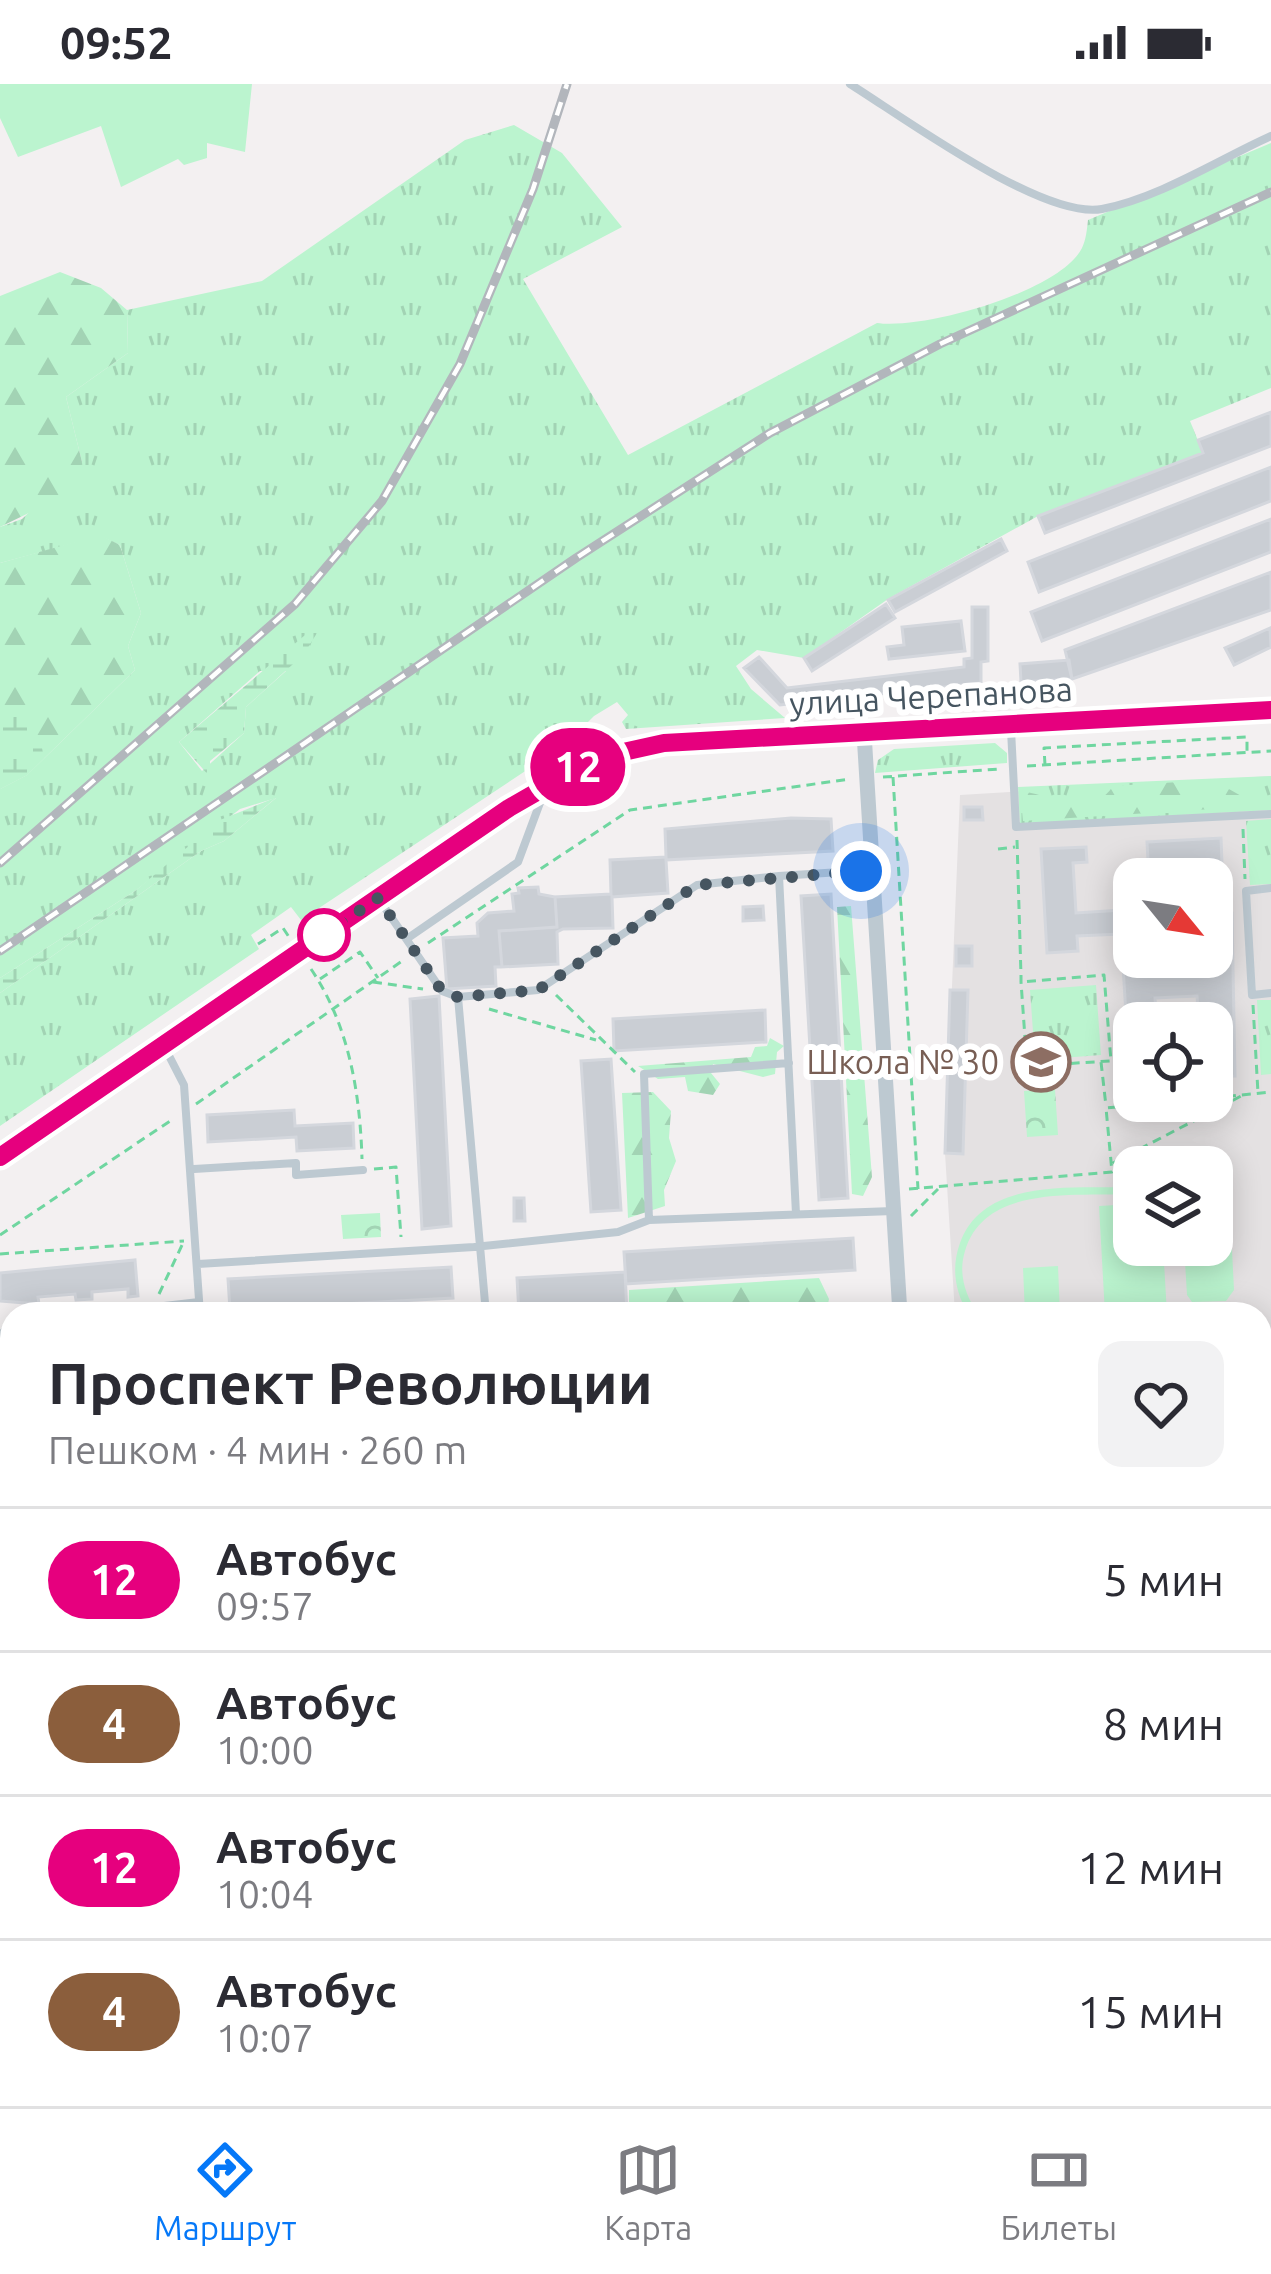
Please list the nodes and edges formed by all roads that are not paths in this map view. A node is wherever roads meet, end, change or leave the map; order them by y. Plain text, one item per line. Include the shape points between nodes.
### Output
1 (850, 84) edge
2 (1271, 136) edge
3 (1271, 710) edge
4 (1011, 724) junction
5 (864, 733) junction
6 (546, 784) junction
7 (1271, 814) edge
8 (872, 870) junction
9 (779, 876) junction
10 (1271, 888) edge
11 (378, 898) junction
12 (409, 938) junction
13 (1271, 993) edge
14 (458, 997) junction
15 (164, 1046) junction
16 (789, 1063) junction
17 (0, 1157) edge
18 (194, 1169) junction
19 (363, 1170) road end
20 (796, 1214) junction
21 (901, 1216) junction
22 (649, 1220) junction
23 (478, 1246) junction
24 (198, 1264) junction
25 (199, 1302) edge
26 (484, 1302) edge
27 (900, 1302) edge

1 - 2 lane via 980,165 1078,210 1117,204
3 - 4 main road, улица Черепанова
4 - 5 main road, улица Черепанова
4 - 7 lane via 1016,827
5 - 6 main road, улица Черепанова via 664,743 596,758
5 - 8 street
6 - 11 main road, улица Черепанова
6 - 12 lane via 518,862
8 - 9 lane
8 - 21 street
9 - 14 lane via 697,885 547,985
9 - 16 lane
10 - 13 lane via 1246,891 1252,995
11 - 12 lane
11 - 15 main road, улица Черепанова
12 - 14 lane via 442,991
14 - 23 lane
15 - 17 main road, улица Черепанова
15 - 18 lane via 183,1076
16 - 20 lane
16 - 22 lane via 644,1077
18 - 19 lane via 296,1163 296,1175
18 - 24 lane
20 - 21 lane
20 - 22 lane
21 - 27 street
22 - 23 lane via 618,1232
23 - 24 lane
23 - 26 lane
24 - 25 lane

